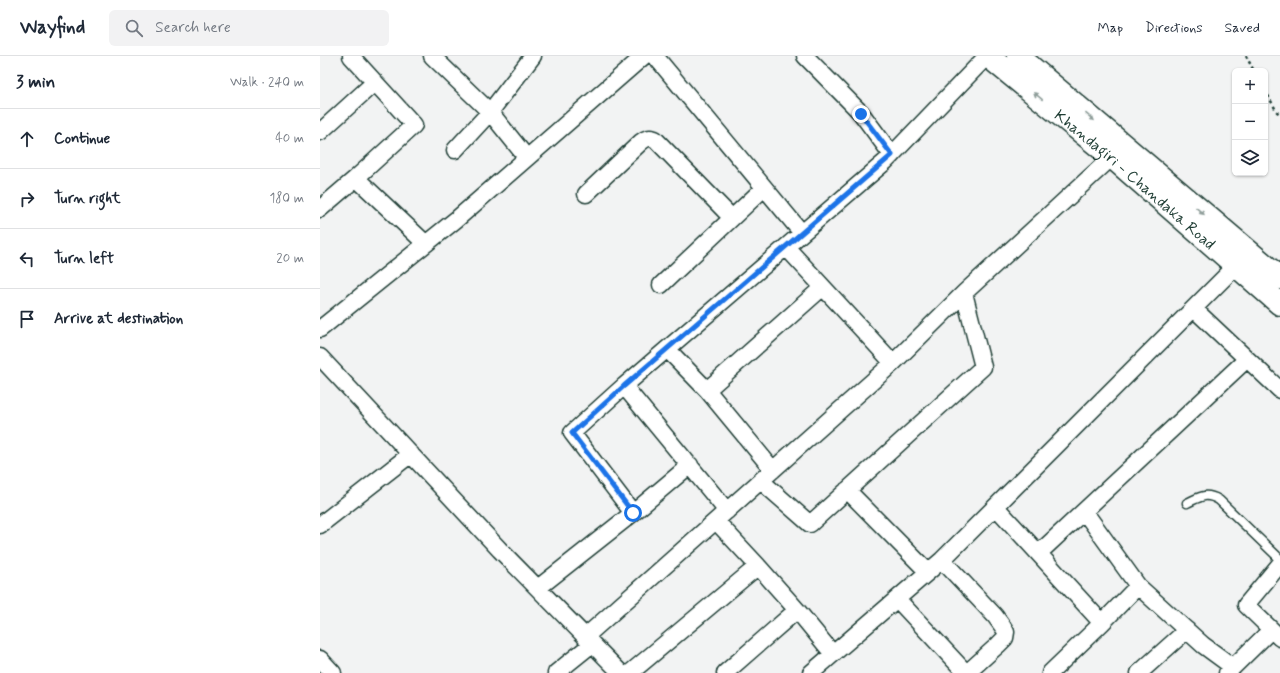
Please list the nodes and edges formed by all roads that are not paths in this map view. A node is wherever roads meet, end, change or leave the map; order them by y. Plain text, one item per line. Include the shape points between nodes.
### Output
1 (351, 56) edge
2 (432, 56) edge
3 (533, 56) edge
4 (644, 56) edge
5 (655, 56) edge
6 (805, 56) edge
7 (988, 56) edge
8 (1018, 56) edge
9 (375, 82) junction
10 (490, 112) junction
11 (320, 132) edge
12 (456, 150) dead end
13 (892, 155) junction
14 (1112, 157) junction
15 (527, 158) junction
16 (356, 178) junction
17 (764, 188) junction
18 (586, 194) dead end
19 (1176, 201) junction
20 (320, 209) edge
21 (732, 218) junction
22 (802, 233) junction
23 (426, 244) junction
24 (786, 247) junction
25 (1236, 266) junction
26 (1280, 278) edge
27 (661, 285) dead end
28 (823, 287) junction
29 (964, 293) junction
30 (1280, 304) edge
31 (1194, 309) junction
32 (320, 329) edge
33 (667, 349) junction
34 (1247, 360) junction
35 (322, 362) edge
36 (893, 363) junction
37 (624, 386) junction
38 (707, 390) junction
39 (1280, 390) edge
40 (411, 454) junction
41 (690, 465) junction
42 (773, 470) junction
43 (761, 481) junction
44 (847, 490) junction
45 (1187, 503) dead end
46 (996, 507) junction
47 (1084, 511) junction
48 (633, 513) junction
49 (722, 516) junction
50 (320, 525) edge
51 (1038, 553) junction
52 (1280, 559) edge
53 (942, 560) junction
54 (1280, 564) edge
55 (758, 566) junction
56 (928, 572) junction
57 (1138, 586) junction
58 (538, 588) junction
59 (897, 599) junction
60 (797, 610) junction
61 (1102, 623) junction
62 (1187, 630) junction
63 (1275, 634) edge
64 (589, 640) junction
65 (834, 654) junction
66 (320, 659) edge
67 (1230, 670) edge
68 (332, 673) edge
69 (556, 673) edge
70 (621, 673) edge
71 (630, 673) edge
72 (725, 673) edge
73 (811, 673) edge
74 (966, 673) edge
75 (1050, 673) edge
76 (1139, 673) edge

1 - 9 street
2 - 10 street
3 - 10 street
4 - 15 street
5 - 17 street
6 - 13 street via 861,114
7 - 13 street
14 -> 7 main road, Khandagiri - Chandaka Road
8 -> 19 main road, Khandagiri - Chandaka Road
9 - 11 street
9 - 16 street via 414,125
10 - 12 street
10 - 15 street
13 - 22 street
14 - 19 main road, Khandagiri - Chandaka Road
14 - 29 street
15 - 23 street
16 - 20 street
16 - 23 street
17 - 21 street
17 - 22 street
18 - 21 street via 641,142 650,138 655,140
19 - 25 main road, Khandagiri - Chandaka Road
19 -> 26 main road, Khandagiri - Chandaka Road
21 - 27 street
22 - 24 street
23 - 32 street
24 - 28 street
24 - 33 street
25 - 30 main road, Khandagiri - Chandaka Road
25 - 31 street
28 - 36 street
28 - 38 street
29 - 36 street
29 - 44 street via 983,367
31 - 34 street
31 - 46 street
33 - 37 street
33 - 38 street
34 - 39 street
34 - 47 street
35 - 40 street
36 - 42 street
37 - 41 street
37 - 48 street via 572,433
38 - 42 street
40 - 50 street
40 - 58 street
41 - 48 street
41 - 49 street
42 - 43 street
43 - 44 street via 810,524
43 - 49 street
44 - 56 street
45 - 52 lane via 1204,495 1219,500
46 - 51 street
46 - 53 street
47 - 51 street
47 - 57 street
48 - 58 street
49 - 55 street
49 - 64 street
51 - 61 street
53 - 56 street
53 - 74 street via 995,616 1006,632 1005,638
54 - 63 street via 1246,605
55 - 60 street
55 - 71 street
56 - 59 street
57 - 61 street
57 - 62 street
58 - 64 street
59 - 65 street
59 - 74 street
60 - 65 street
60 - 72 street
61 - 75 street
62 - 67 street
62 - 76 street
63 - 67 street
64 - 69 street
64 - 70 street
65 - 73 street
66 - 68 street

